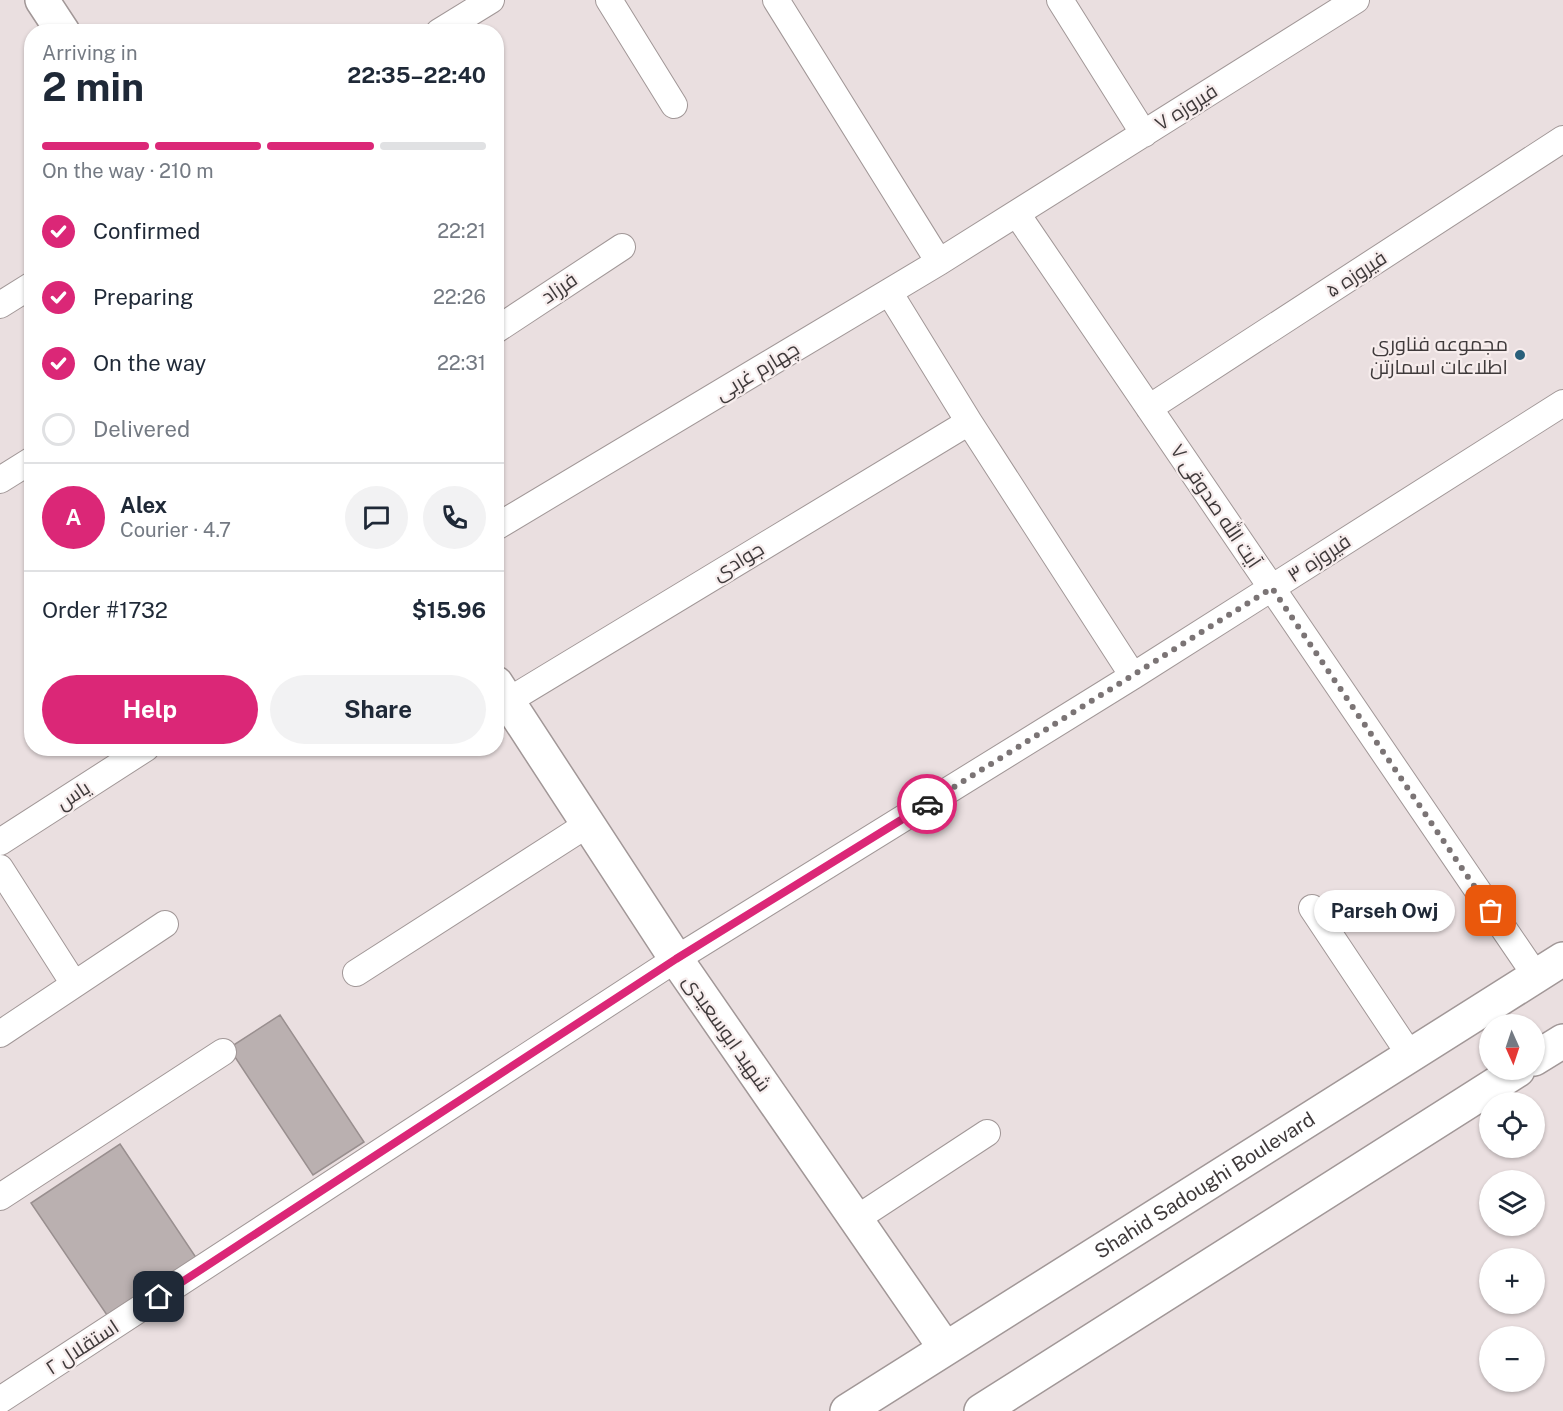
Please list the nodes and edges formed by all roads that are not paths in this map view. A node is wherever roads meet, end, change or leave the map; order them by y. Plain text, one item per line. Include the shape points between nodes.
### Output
1 (42, 0) edge
2 (491, 0) edge
3 (609, 0) edge
4 (776, 0) edge
5 (1060, 0) edge
6 (1356, 0) edge
7 (58, 24) edge
8 (453, 24) edge
9 (674, 105) dead end
10 (1144, 134) junction
11 (1563, 139) edge
12 (1017, 214) junction
13 (622, 247) dead end
14 (939, 262) junction
15 (24, 290) edge
16 (890, 292) junction
17 (0, 305) edge
18 (504, 325) edge
19 (1563, 403) edge
20 (1149, 408) junction
21 (969, 422) junction
22 (24, 465) edge
23 (0, 480) edge
24 (504, 522) edge
25 (1272, 588) junction
26 (1133, 676) junction
27 (504, 691) edge
28 (504, 695) edge
29 (134, 756) edge
30 (588, 824) junction
31 (0, 842) edge
32 (0, 868) edge
33 (1312, 908) dead end
34 (165, 924) dead end
35 (676, 959) junction
36 (1563, 959) edge
37 (356, 972) dead end
38 (1536, 976) junction
39 (74, 984) junction
40 (0, 1034) edge
41 (1563, 1041) edge
42 (223, 1052) dead end
43 (1545, 1052) edge
44 (1410, 1055) junction
45 (1502, 1080) edge
46 (987, 1133) dead end
47 (0, 1197) edge
48 (856, 1219) junction
49 (945, 1348) junction
50 (0, 1400) edge
51 (847, 1411) edge
52 (981, 1411) edge

1 - 7 main road
2 - 8 street
3 - 9 street
4 - 14 street
5 - 10 street
6 - 10 street, فیروزه ۷
10 - 12 street, فیروزه ۷
11 - 20 street, فیروزه ۵
12 - 14 street, چهارم غربی
12 - 20 street, آیت الله صدوقی ۷
13 - 18 street, فرزاد
14 - 16 street, چهارم غربی
15 - 17 street
16 - 21 street
16 - 24 street, چهارم غربی
19 - 25 street, فیروزه ۳
20 - 25 street, آیت الله صدوقی ۷
21 - 26 street
21 - 27 street, جوادی
22 - 23 street
25 - 26 street, فیروزه ۳
25 - 38 street, آیت الله صدوقی ۷
26 - 35 street, فیروزه ۳
28 - 30 main road, شهید ابوسعیدی
29 - 31 street, یاس
30 - 35 main road, شهید ابوسعیدی
30 - 37 street
32 - 39 street
33 - 44 street
34 - 39 street
35 - 48 main road, شهید ابوسعیدی
35 - 50 street, استقلال ۲
36 - 38 main road, Shahid Sadoughi Boulevard
38 - 44 main road, Shahid Sadoughi Boulevard
39 - 40 street
41 - 43 main road
42 - 47 street
44 - 49 main road, Shahid Sadoughi Boulevard
45 - 52 main road
46 - 48 street
48 - 49 main road, شهید ابوسعیدی
49 - 51 main road, Shahid Sadoughi Boulevard

